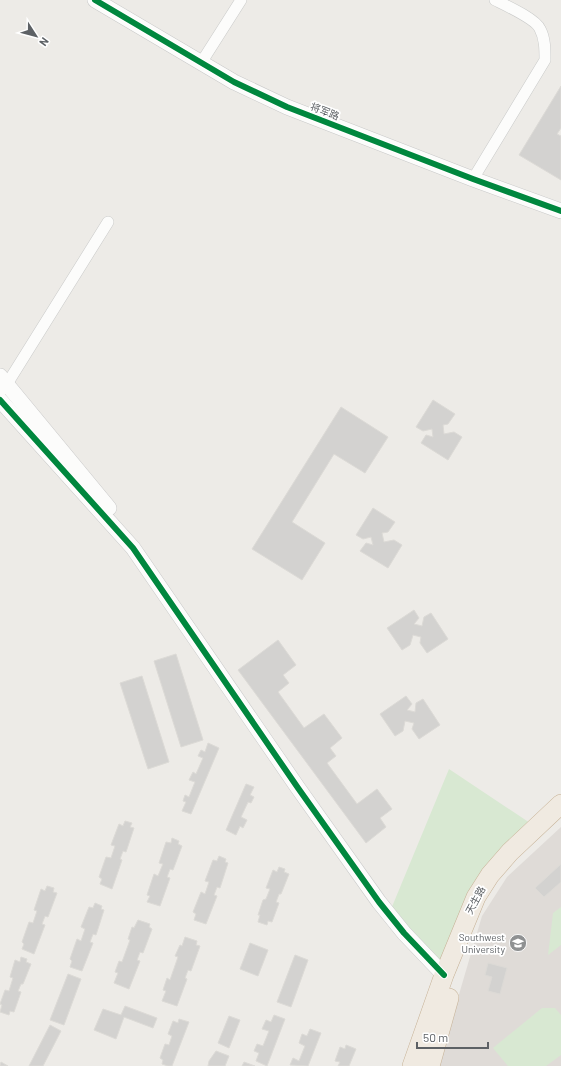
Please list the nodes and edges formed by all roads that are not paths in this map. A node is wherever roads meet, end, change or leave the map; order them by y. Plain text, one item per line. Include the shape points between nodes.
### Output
1 (95, 0) edge
2 (241, 0) edge
3 (495, 0) edge
4 (201, 63) junction
5 (473, 178) junction
6 (561, 211) edge
7 (108, 222) dead end
8 (2, 384) edge
9 (0, 400) edge
10 (199, 644) junction
11 (561, 804) edge
12 (561, 819) edge
13 (444, 975) junction
14 (412, 1066) edge
15 (430, 1066) edge

1 - 4 street, 将军路
2 - 4 street
3 - 5 street via 540,27 545,46 545,60
4 - 5 street, 将军路 via 287,107
5 - 6 street, 将军路
7 - 8 street
8 - 10 street via 136,541
9 - 10 street via 132,548
10 - 13 street via 379,902
11 - 13 highway, 天生路 via 510,852 490,875 476,896
12 - 15 highway, 天生路 via 520,857 484,900 474,922 442,1019
13 - 14 highway, 天生路

